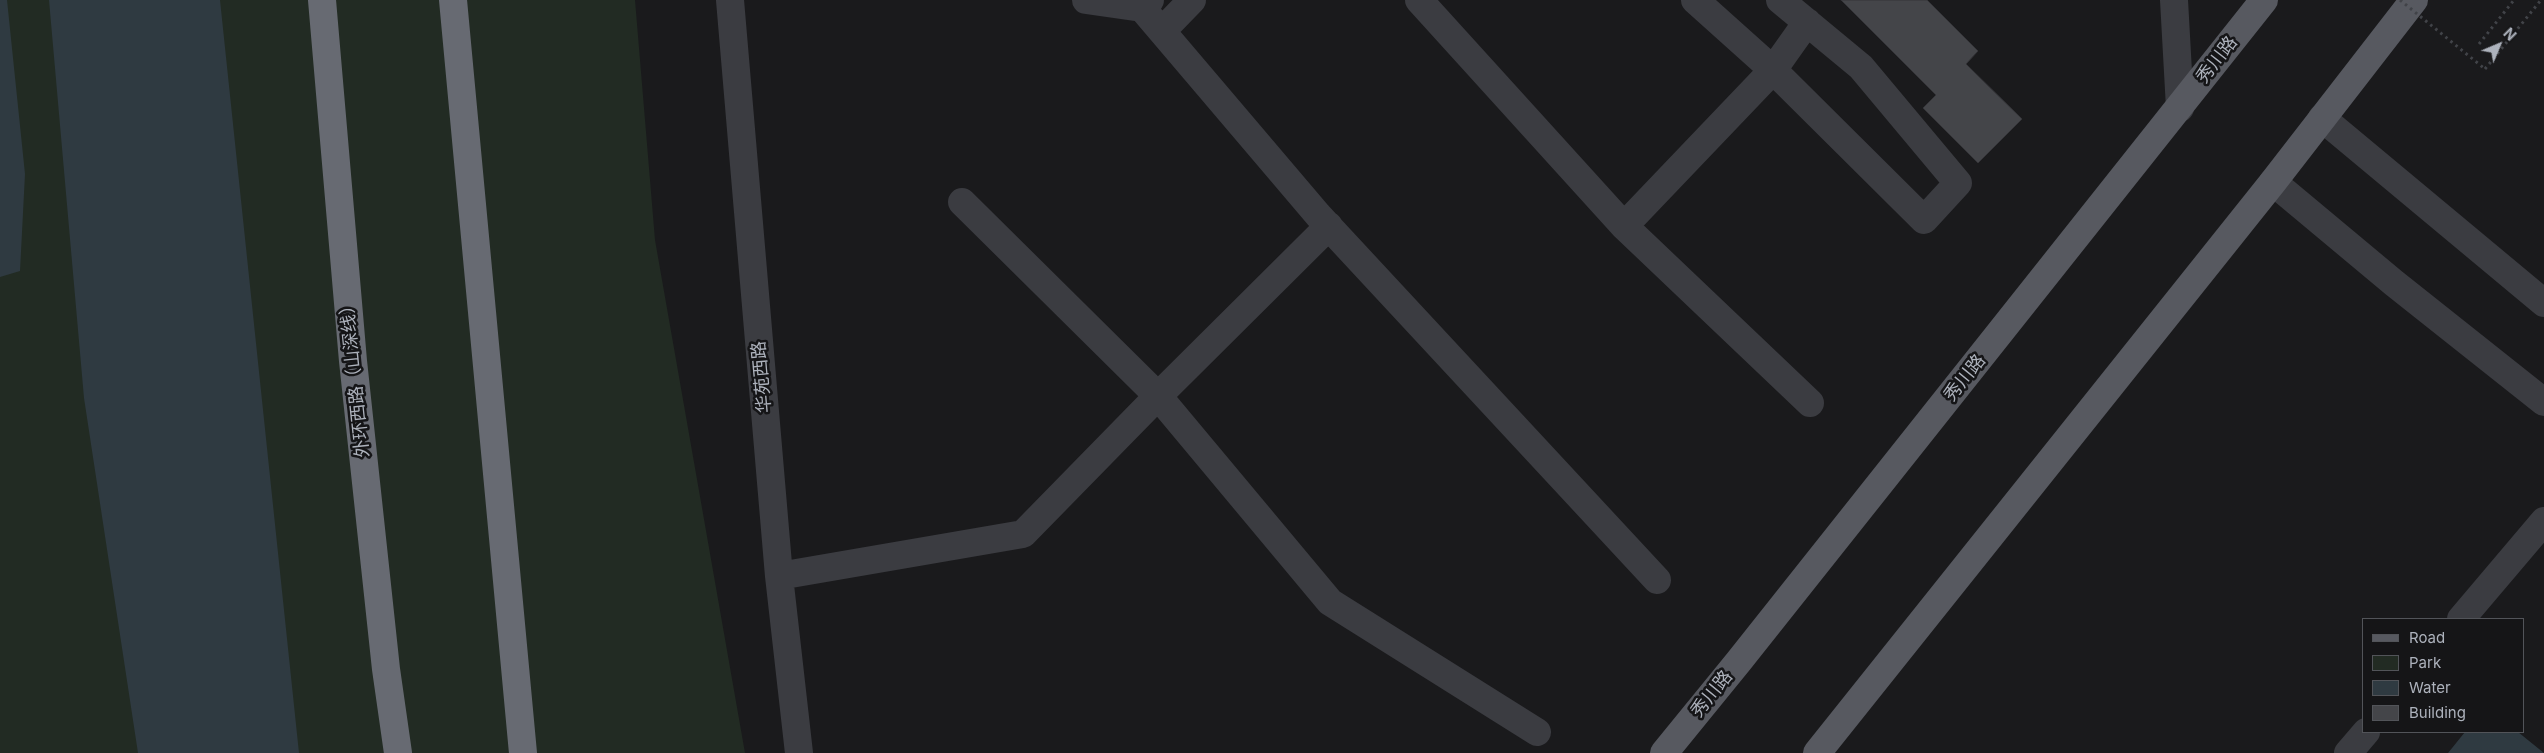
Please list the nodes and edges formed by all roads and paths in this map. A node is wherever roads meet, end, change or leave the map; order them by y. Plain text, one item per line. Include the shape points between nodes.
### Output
1 (322, 0) edge
2 (453, 0) edge
3 (730, 0) edge
4 (1086, 0) edge
5 (1192, 0) edge
6 (1419, 0) edge
7 (1695, 0) edge
8 (1780, 0) edge
9 (2174, 0) edge
10 (2264, 0) edge
11 (2400, 0) edge
12 (2414, 0) edge
13 (2514, 0) edge
14 (2541, 0) edge
15 (1146, 4) edge
16 (1807, 22) junction
17 (1162, 31) junction
18 (2479, 44) dead end
19 (1773, 70) junction
20 (2180, 108) junction
21 (2322, 118) junction
22 (2273, 182) junction
23 (962, 202) dead end
24 (1329, 226) junction
25 (1624, 226) junction
26 (2544, 303) edge
27 (1158, 396) junction
28 (2544, 402) edge
29 (1810, 403) dead end
30 (2544, 521) edge
31 (779, 576) junction
32 (1657, 580) dead end
33 (2462, 618) edge
34 (1537, 732) dead end
35 (2365, 733) edge
36 (398, 753) edge
37 (523, 753) edge
38 (799, 753) edge
39 (1664, 753) edge
40 (1817, 753) edge
41 (2348, 753) edge

1 - 36 highway, 外环西路（山深线） via 353,361
2 - 37 highway
3 - 31 street, 华苑西路
4 - 15 street
5 - 17 street
6 - 25 street
7 - 19 street
8 - 16 street
9 - 20 street
10 - 20 main road, 秀川路
11 - 14 path, bridge via 2485,69
12 - 21 main road
13 - 18 path
15 - 17 street
16 - 19 street
16 - 19 street via 1861,67 1958,183 1924,220
17 - 24 street
19 - 25 street
20 - 39 main road, 秀川路
21 - 22 main road
21 - 26 street
22 - 28 street
22 - 40 main road
23 - 27 street
24 - 27 street
24 - 32 street
25 - 29 street
27 - 31 street via 1023,534
27 - 34 street via 1330,602
30 - 33 street
31 - 38 street, 华苑西路
35 - 41 street

